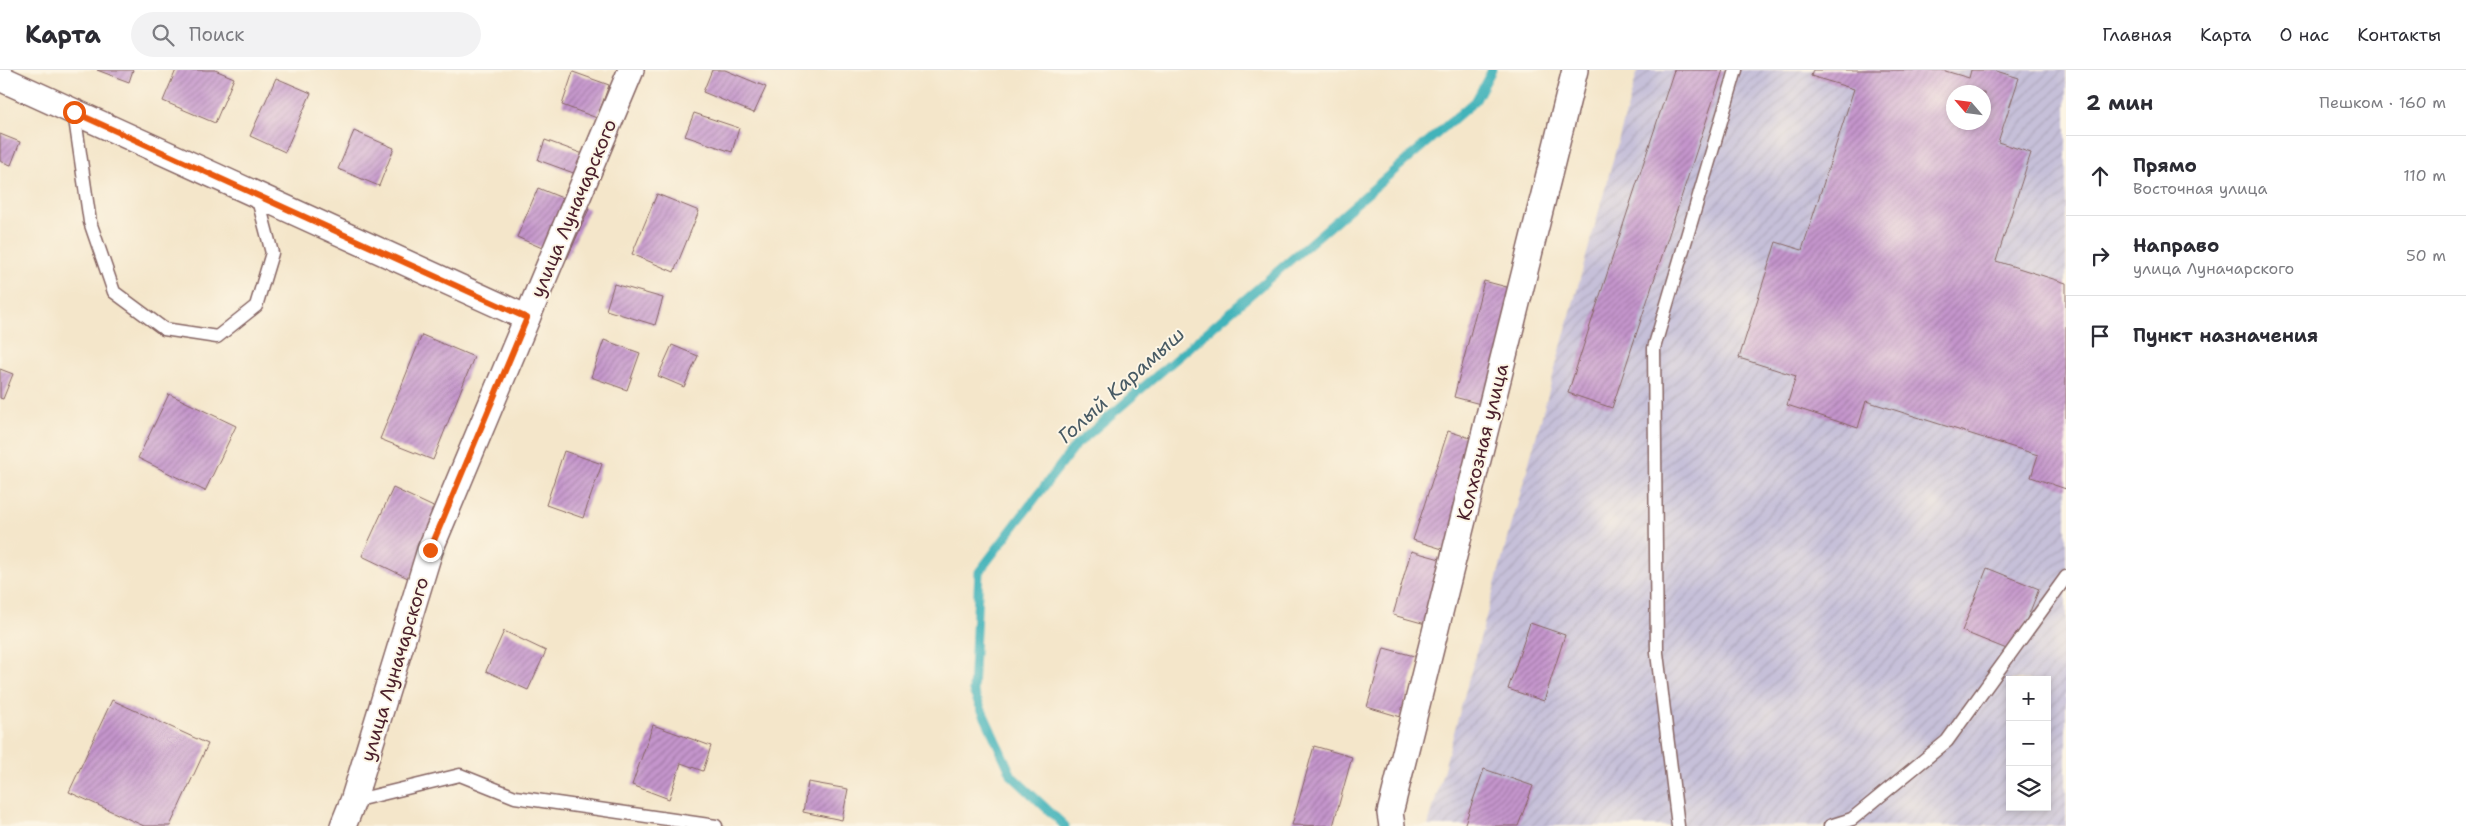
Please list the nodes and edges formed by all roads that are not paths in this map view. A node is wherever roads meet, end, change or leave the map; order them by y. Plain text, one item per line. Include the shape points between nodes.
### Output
1 (631, 70) edge
2 (1574, 70) edge
3 (1736, 70) edge
4 (0, 78) edge
5 (74, 112) junction
6 (257, 195) junction
7 (527, 318) junction
8 (2066, 577) edge
9 (353, 801) junction
10 (1391, 820) edge
11 (343, 826) edge
12 (716, 826) edge
13 (1678, 826) edge
14 (1830, 826) edge

1 - 7 street, улица Луначарского
2 - 10 street, Колхозная улица
3 - 13 lane via 1654,348 1658,652
4 - 5 street
5 - 6 street
5 - 6 lane via 90,222 114,292 164,329 217,337 256,306 272,253
6 - 7 street
7 - 9 street, улица Луначарского via 430,550
8 - 14 lane via 1947,742 1852,819
9 - 11 street, улица Луначарского
9 - 12 lane via 460,775 515,797

